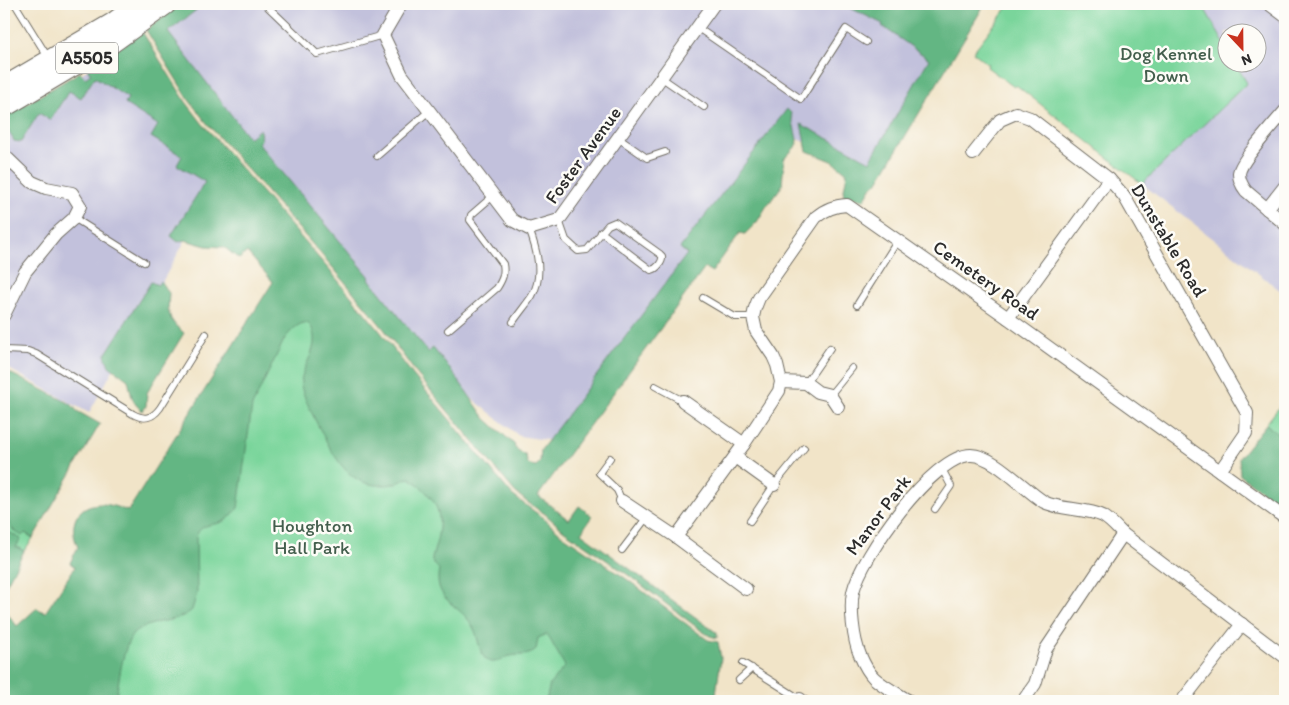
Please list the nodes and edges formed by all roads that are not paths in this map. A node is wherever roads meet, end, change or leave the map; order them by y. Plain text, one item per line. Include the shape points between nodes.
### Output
1 (15, 4) edge
2 (139, 4) edge
3 (166, 4) edge
4 (265, 4) edge
5 (383, 4) edge
6 (714, 4) edge
7 (1269, 4) edge
8 (398, 8) edge
9 (1285, 16) edge
10 (698, 28) junction
11 (383, 35) junction
12 (866, 42) dead end
13 (50, 60) junction
14 (662, 78) junction
15 (4, 87) edge
16 (4, 107) edge
17 (704, 107) dead end
18 (429, 111) junction
19 (1285, 111) edge
20 (618, 138) junction
21 (4, 144) edge
22 (665, 152) dead end
23 (973, 154) dead end
24 (377, 156) dead end
25 (6, 157) edge
26 (1109, 179) junction
27 (1285, 186) edge
28 (493, 196) junction
29 (1267, 209) junction
30 (74, 218) junction
31 (559, 220) junction
32 (1285, 224) edge
33 (528, 229) junction
34 (601, 232) junction
35 (898, 240) junction
36 (144, 262) dead end
37 (703, 298) dead end
38 (857, 305) dead end
39 (4, 314) edge
40 (754, 317) junction
41 (1008, 318) junction
42 (513, 322) dead end
43 (448, 330) dead end
44 (206, 334) dead end
45 (830, 348) dead end
46 (4, 350) edge
47 (852, 368) dead end
48 (781, 382) junction
49 (806, 384) junction
50 (655, 386) dead end
51 (830, 395) junction
52 (682, 401) joint
53 (838, 407) dead end
54 (744, 444) junction
55 (804, 448) dead end
56 (735, 457) junction
57 (610, 458) dead end
58 (942, 470) junction
59 (1220, 471) junction
60 (774, 485) junction
61 (622, 501) joint
62 (935, 509) dead end
63 (647, 517) junction
64 (1285, 518) edge
65 (750, 521) dead end
66 (1123, 534) junction
67 (676, 537) junction
68 (622, 550) dead end
69 (746, 589) dead end
70 (1242, 624) junction
71 (1285, 657) edge
72 (743, 663) dead end
73 (752, 668) junction
74 (739, 680) dead end
75 (801, 700) edge
76 (909, 701) edge
77 (1023, 701) edge
78 (1182, 701) edge

1 - 13 lane
2 - 13 main road, A5505
3 - 16 main road, A5505 via 110,44
4 - 11 lane via 317,54
5 - 8 lane
6 - 10 street, Foster Avenue
7 - 9 street
8 - 11 street
10 - 12 lane via 801,99 846,29
10 - 14 street, Foster Avenue
11 - 18 street via 402,75
13 - 15 main road, A5505
14 - 17 lane
14 - 20 street, Foster Avenue
18 - 24 lane
18 - 28 street
19 - 29 street via 1242,165 1240,172 1242,186
20 - 22 lane via 646,158
20 - 31 street, Foster Avenue
21 - 25 street
23 - 26 street via 1000,120 1016,113 1030,118
25 - 30 street via 32,182 72,193 80,206
26 - 41 street, Dunstable Road
26 - 59 street, Dunstable Road via 1124,196 1247,414 1246,433
27 - 29 street
28 - 33 street via 512,220
28 - 43 lane via 471,215 470,220 502,264 504,274 498,288
29 - 32 street
30 - 36 lane
30 - 39 street via 56,234 25,272
31 - 33 street, Foster Avenue
31 - 34 lane via 566,240 578,252 587,250
33 - 42 lane via 537,257 536,285
34 - 34 lane via 615,222 660,254 661,262 651,270
35 - 38 lane
35 - 40 street, Cemetery Road via 847,205 833,206 816,217 759,298
35 - 41 street, Cemetery Road
37 - 40 lane via 735,317
40 - 48 street via 756,331 773,356
41 - 59 street, Cemetery Road
44 - 46 lane via 156,414 148,418 133,414 36,354
45 - 49 lane
47 - 51 lane
48 - 49 street
48 - 54 street via 774,400
49 - 51 street
50 - 52 lane
51 - 53 street
52 - 54 street
54 - 56 street
55 - 60 lane
56 - 60 street
56 - 67 street
57 - 61 lane via 599,474 617,490
58 - 62 lane via 951,486
58 - 66 street, Manor Park via 957,458 985,457 1045,502 1102,516
58 - 76 street, Manor Park via 906,502 860,571 853,594 854,635 860,655 873,677
59 - 64 street, Cemetery Road
60 - 65 lane
61 - 63 street
63 - 67 street
63 - 68 lane
66 - 70 street, Manor Park
66 - 77 street via 1046,649 1035,684
67 - 69 street
70 - 71 street, Manor Park
70 - 78 street
72 - 73 lane
73 - 74 lane
73 - 75 lane

